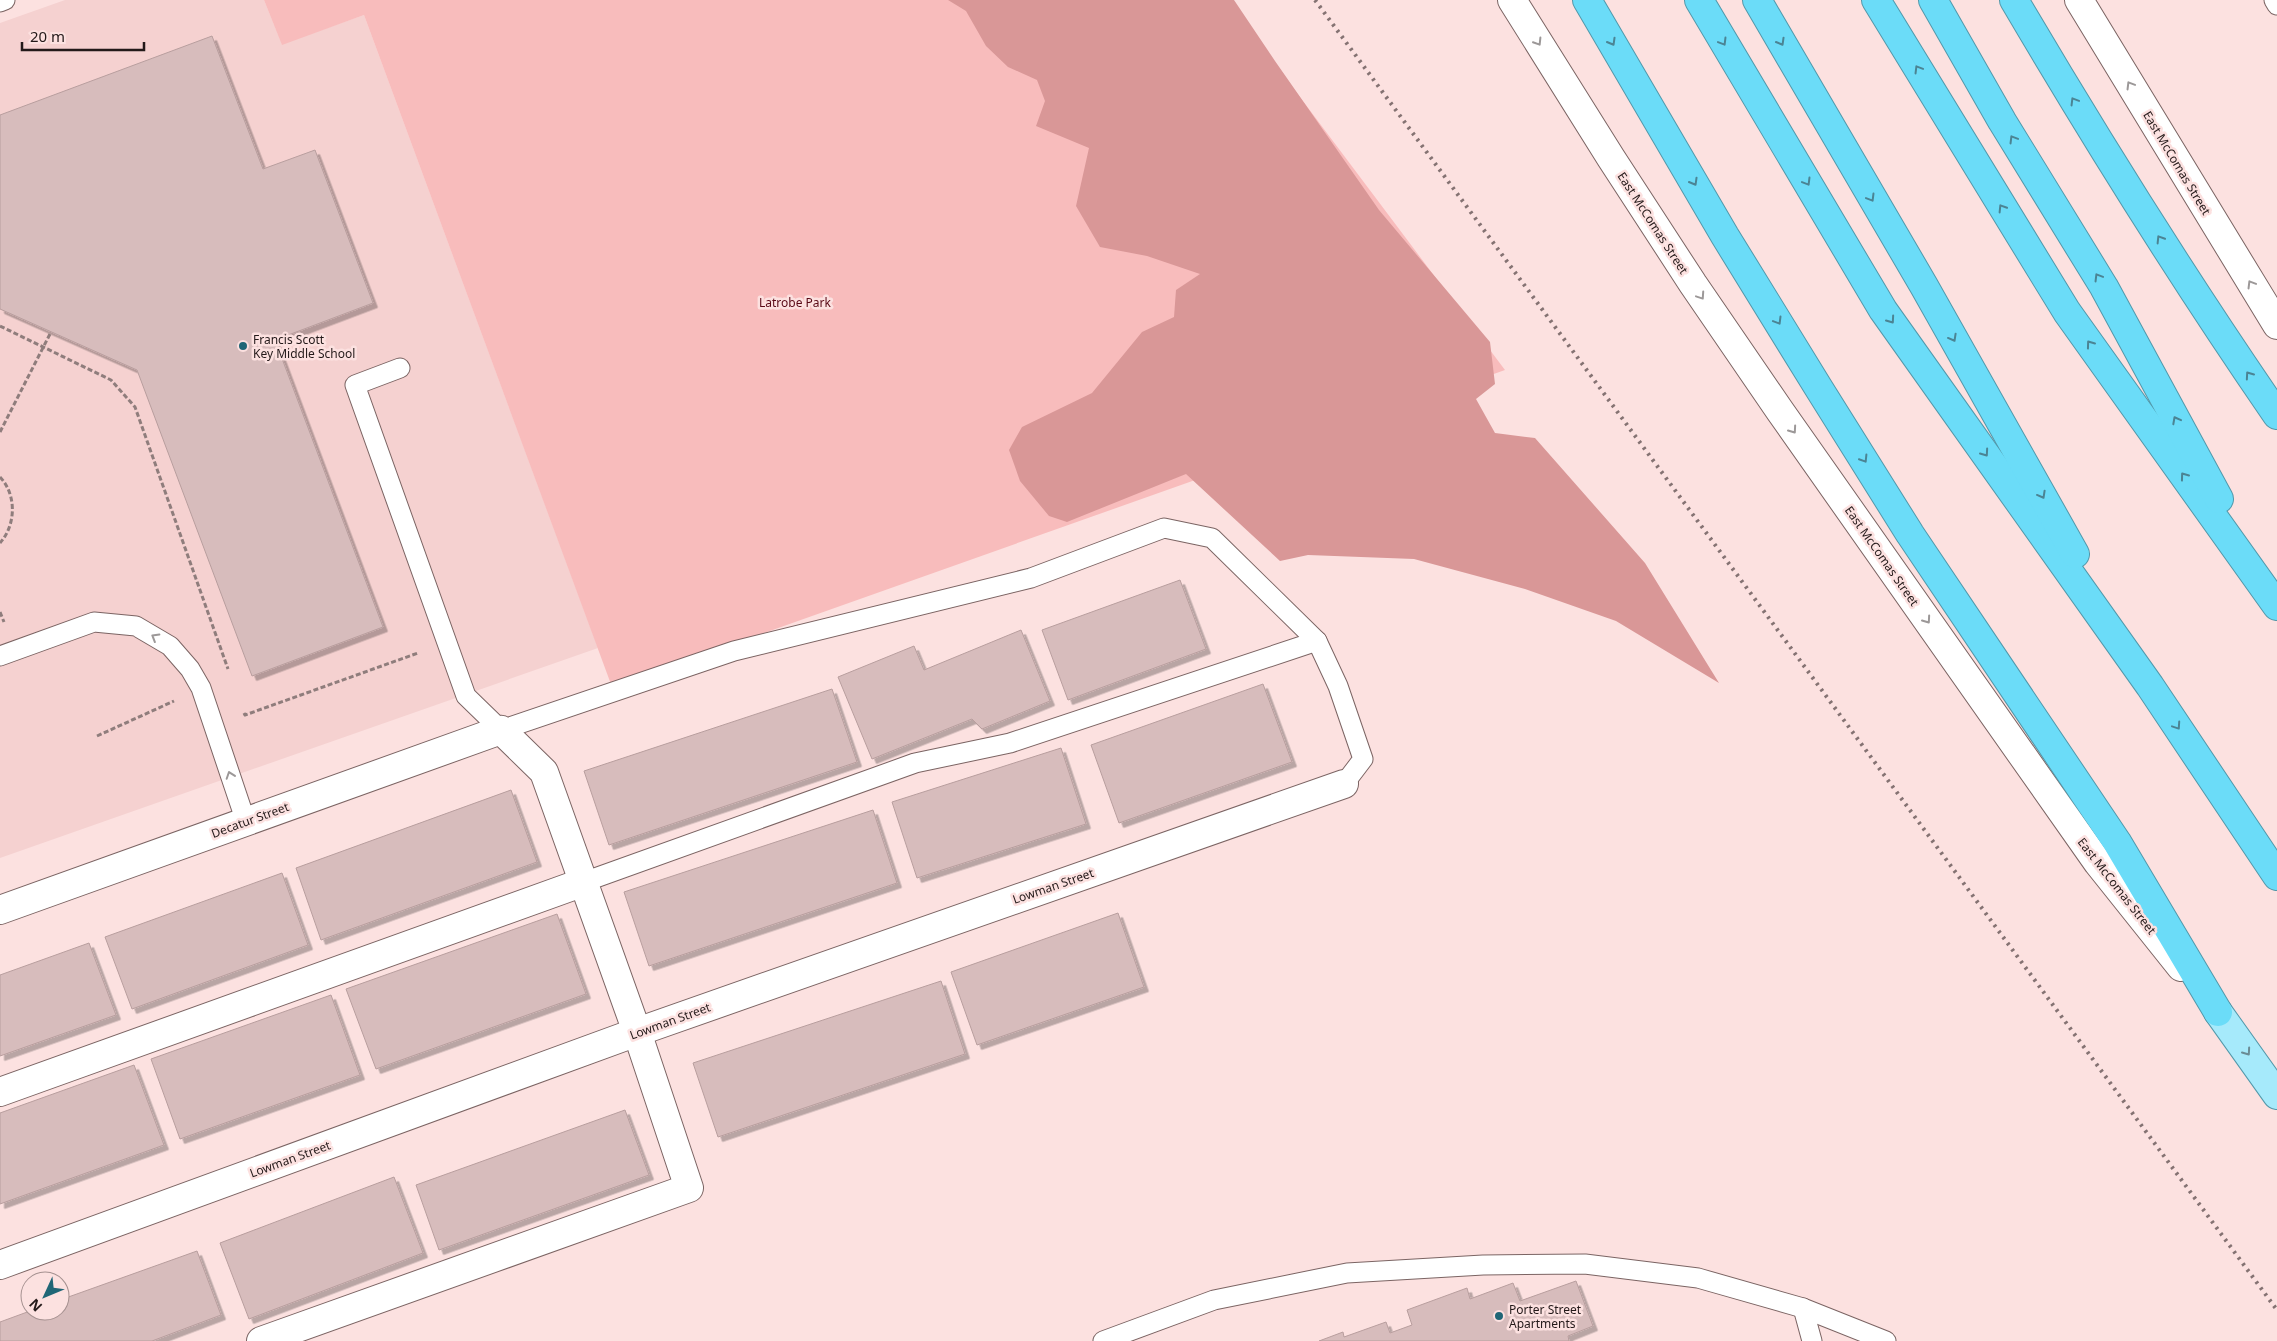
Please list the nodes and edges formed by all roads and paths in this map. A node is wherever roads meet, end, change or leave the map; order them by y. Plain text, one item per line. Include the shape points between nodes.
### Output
1 (5, 0) edge
2 (1512, 0) edge
3 (1587, 0) edge
4 (1699, 0) edge
5 (1757, 0) edge
6 (1876, 0) edge
7 (1932, 0) edge
8 (2014, 0) edge
9 (2079, 0) edge
10 (2274, 0) edge
11 (0, 2) edge
12 (2277, 5) edge
13 (2277, 325) edge
14 (0, 326) edge
15 (51, 332) dead end
16 (44, 346) junction
17 (400, 368) dead end
18 (2277, 415) edge
19 (0, 432) edge
20 (0, 478) edge
21 (0, 543) edge
22 (2276, 603) edge
23 (1317, 641) junction
24 (447, 643) junction
25 (0, 656) edge
26 (2150, 686) junction
27 (201, 688) junction
28 (242, 707) dead end
29 (501, 730) junction
30 (97, 736) dead end
31 (1344, 784) joint
32 (246, 822) junction
33 (2277, 876) edge
34 (584, 882) junction
35 (0, 910) edge
36 (2218, 1012) junction
37 (637, 1032) junction
38 (0, 1092) edge
39 (2277, 1095) edge
40 (0, 1265) edge
41 (1803, 1308) junction
42 (261, 1341) edge
43 (1103, 1341) edge
44 (1812, 1341) edge
45 (1886, 1341) edge

1 - 11 lane
2 -> 36 street, East McComas Street via 1621,174 1786,420 2098,863
3 -> 36 highway via 1818,387 1921,550 2117,842
4 -> 26 highway via 1883,310
5 -> 26 highway via 1924,286
22 -> 6 highway via 2067,312
22 -> 7 highway via 2104,287
18 -> 8 highway via 2170,257
13 -> 9 street, East McComas Street
10 - 12 lane
14 - 16 path
15 - 16 path
16 - 19 path
16 - 27 path via 111,380 135,407 230,672
17 - 24 lane via 355,385
20 - 21 path via 10,493 13,505 8,531
23 - 29 lane via 1212,538 1164,528 1031,578 734,651
23 - 31 lane via 1338,686 1363,760
23 - 34 lane via 1010,743 915,763
24 - 28 path via 245,716
24 - 29 lane via 466,696
27 -> 25 lane via 170,646 136,626 94,622
26 -> 33 highway
27 - 30 path
32 -> 27 lane
29 - 32 street, Decatur Street
29 - 34 street via 544,772
31 - 37 street, Lowman Street
32 - 35 street, Decatur Street
34 - 37 street
34 - 38 street
36 -> 39 main road, East McComas Street
37 - 40 street, Lowman Street
37 - 42 street via 689,1188
41 - 43 lane via 1698,1278 1586,1264 1483,1265 1347,1273 1214,1300
41 - 44 lane
41 - 45 lane

